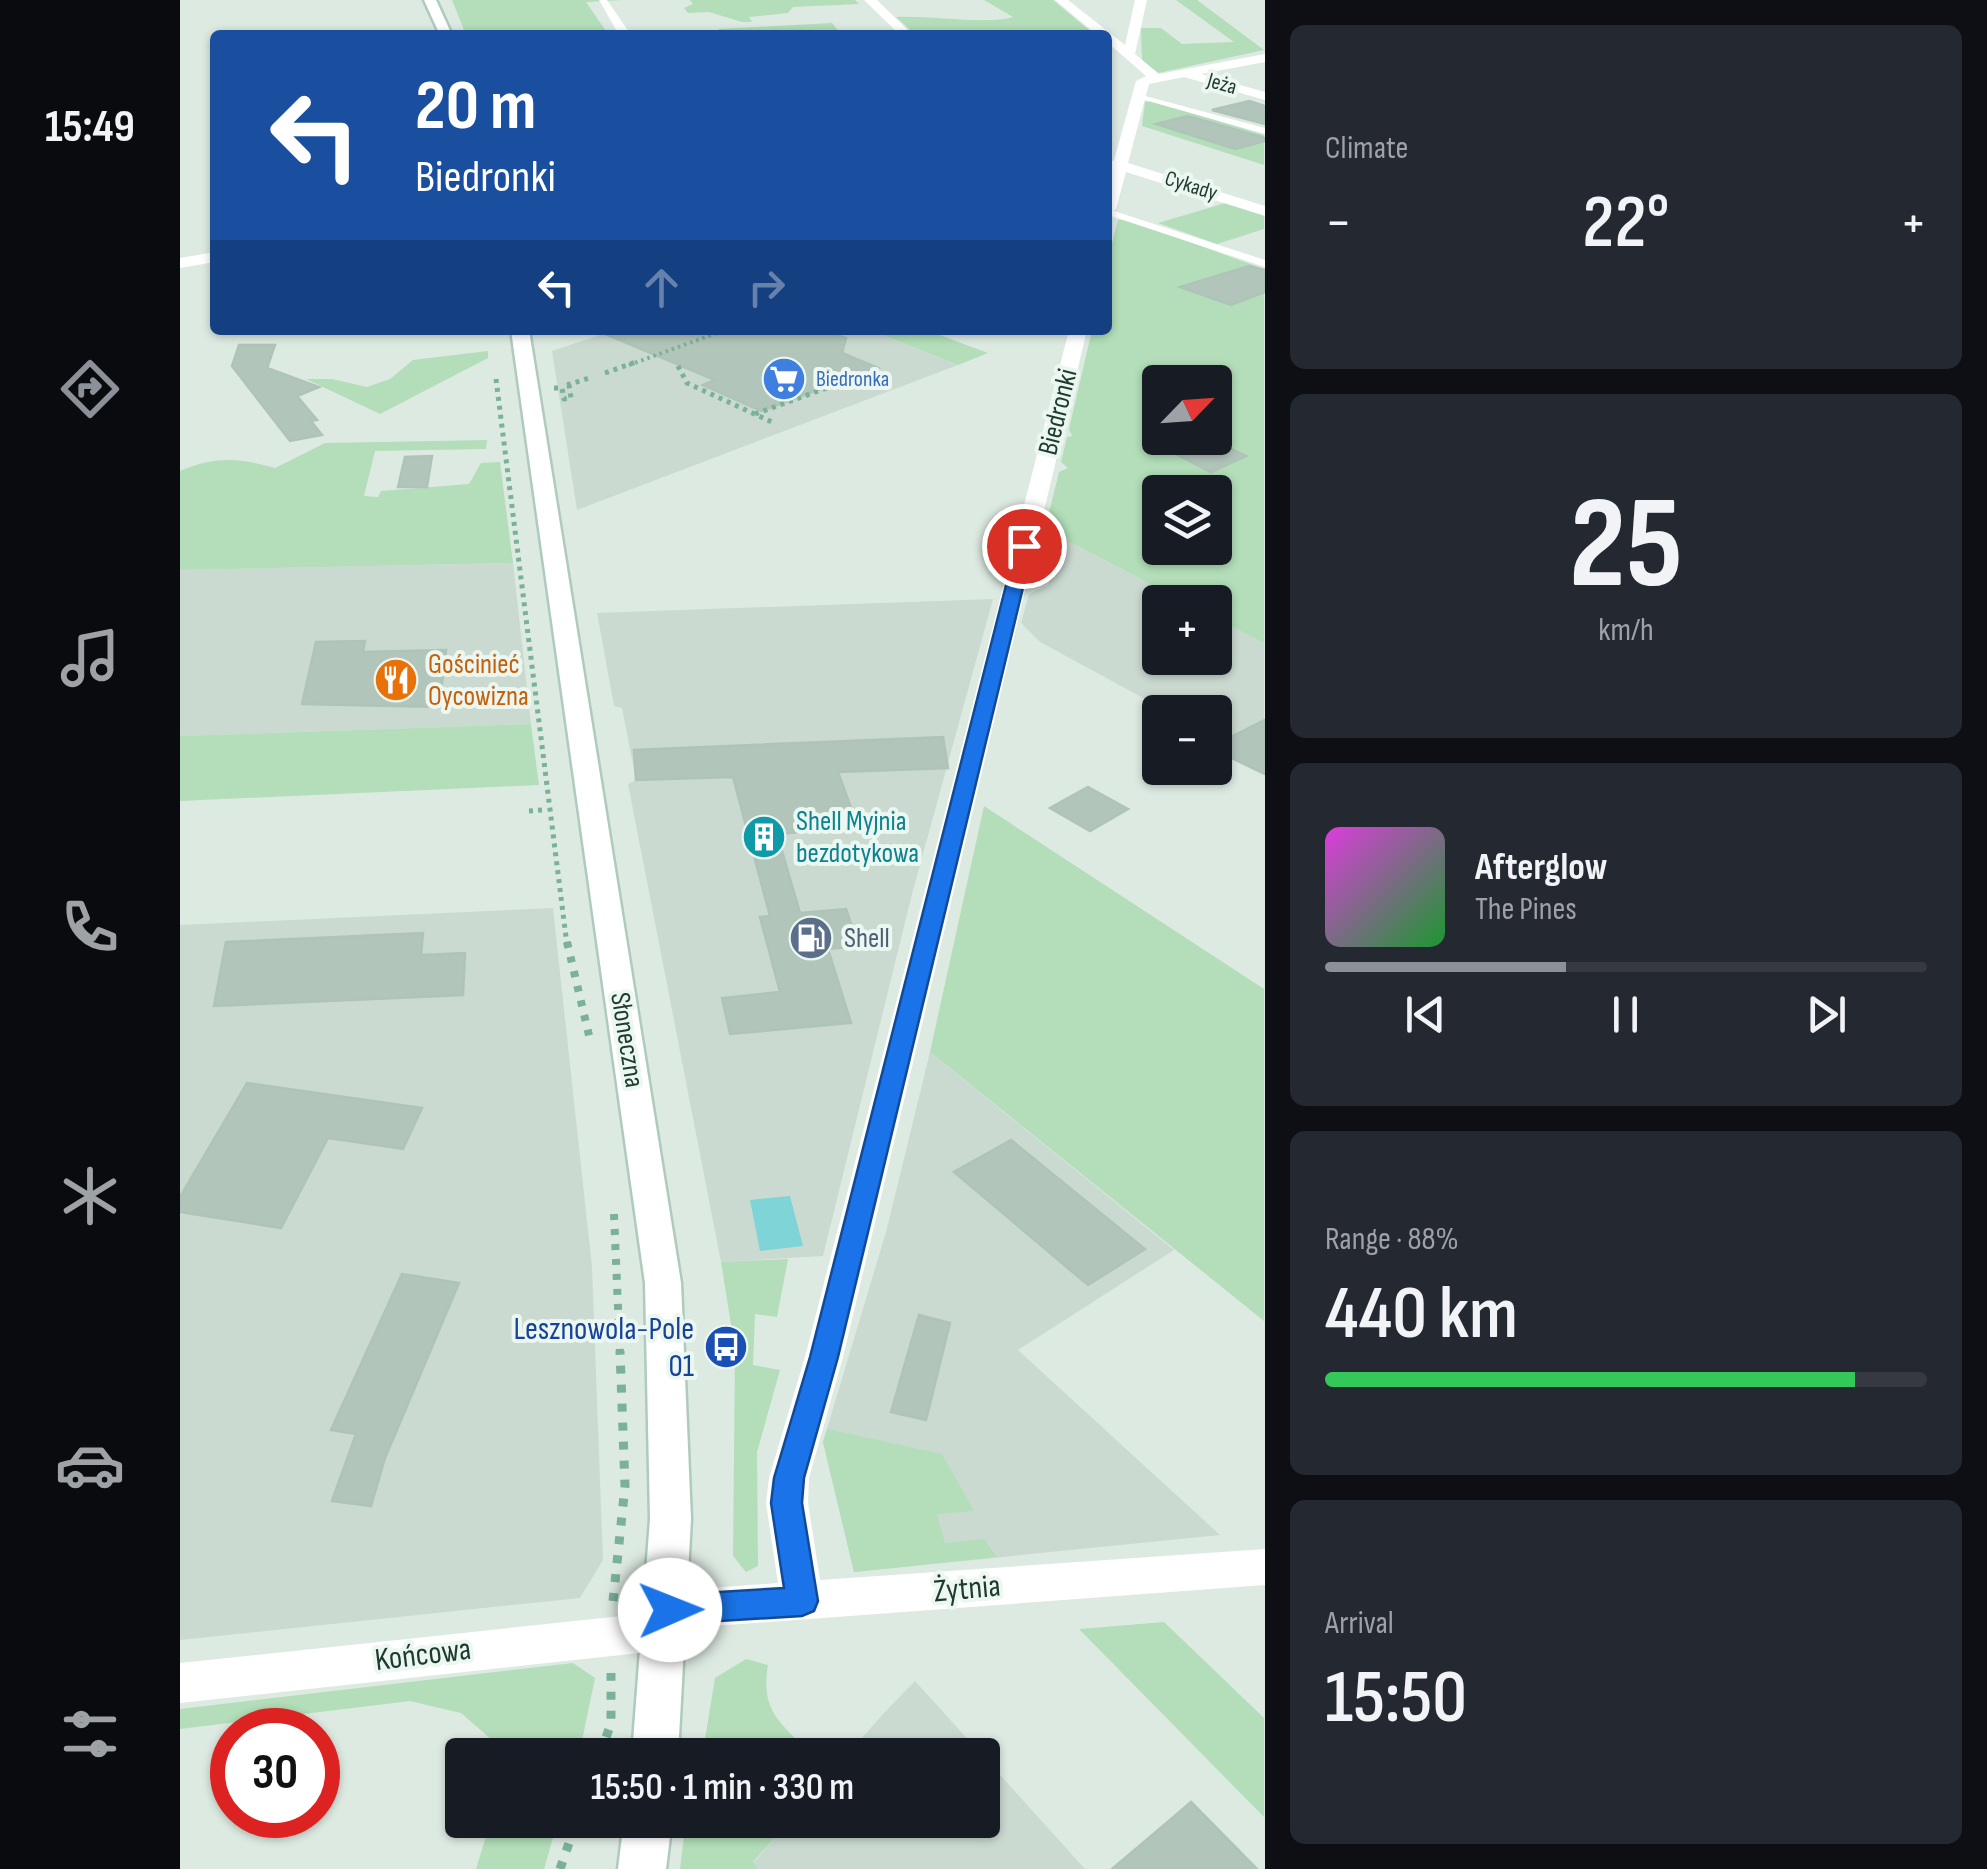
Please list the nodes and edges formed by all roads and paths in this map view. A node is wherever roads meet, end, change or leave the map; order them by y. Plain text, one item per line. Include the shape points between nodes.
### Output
1 (430, 0) edge
2 (870, 0) edge
3 (1061, 0) edge
4 (1141, 0) edge
5 (603, 3) dead end
6 (444, 30) edge
7 (622, 30) edge
8 (902, 30) edge
9 (1098, 30) edge
10 (1112, 40) edge
11 (1130, 54) junction
12 (1264, 58) edge
13 (1180, 72) junction
14 (1155, 77) junction
15 (1137, 96) junction
16 (1264, 96) edge
17 (1264, 131) edge
18 (1116, 164) junction
19 (1112, 187) edge
20 (1112, 211) edge
21 (1264, 211) edge
22 (210, 258) edge
23 (180, 263) edge
24 (1264, 264) edge
25 (521, 335) edge
26 (712, 335) edge
27 (1077, 335) edge
28 (678, 366) dead end
29 (605, 373) dead end
30 (865, 374) dead end
31 (589, 378) dead end
32 (552, 388) dead end
33 (499, 402) dead end
34 (755, 414) junction
35 (774, 422) dead end
36 (542, 810) dead end
37 (529, 811) dead end
38 (594, 1055) dead end
39 (612, 1194) dead end
40 (1264, 1566) edge
41 (802, 1601) junction
42 (668, 1620) junction
43 (610, 1634) junction
44 (180, 1683) edge
45 (606, 1738) edge
46 (657, 1738) edge
47 (571, 1838) edge
48 (646, 1838) edge
49 (560, 1869) edge
50 (642, 1869) edge

1 - 6 street
2 - 8 street
3 - 9 street
4 - 11 street
5 - 7 street
10 - 11 street
11 - 14 street
12 - 13 street
13 - 14 street
13 - 16 street, Jeża
14 - 15 street via 1143,81
15 - 17 lane
15 - 18 street
18 - 19 street
18 - 21 street, Cykady
20 - 24 lane
22 - 23 street
25 - 42 street, Słoneczna via 661,1266 671,1387
26 - 29 path
27 - 41 street, Biedronki via 789,1478 786,1503
28 - 34 path via 686,383
30 - 34 path
31 - 32 path via 567,385 571,398
33 - 38 path via 571,973
34 - 35 path
36 - 37 path
39 - 43 path via 625,1486
40 - 41 street, Żytnia
41 - 42 street, Żytnia
42 - 43 street, Końcowa
42 - 46 street, Słoneczna
43 - 44 street, Końcowa
43 - 45 path
47 - 49 path
48 - 50 street

